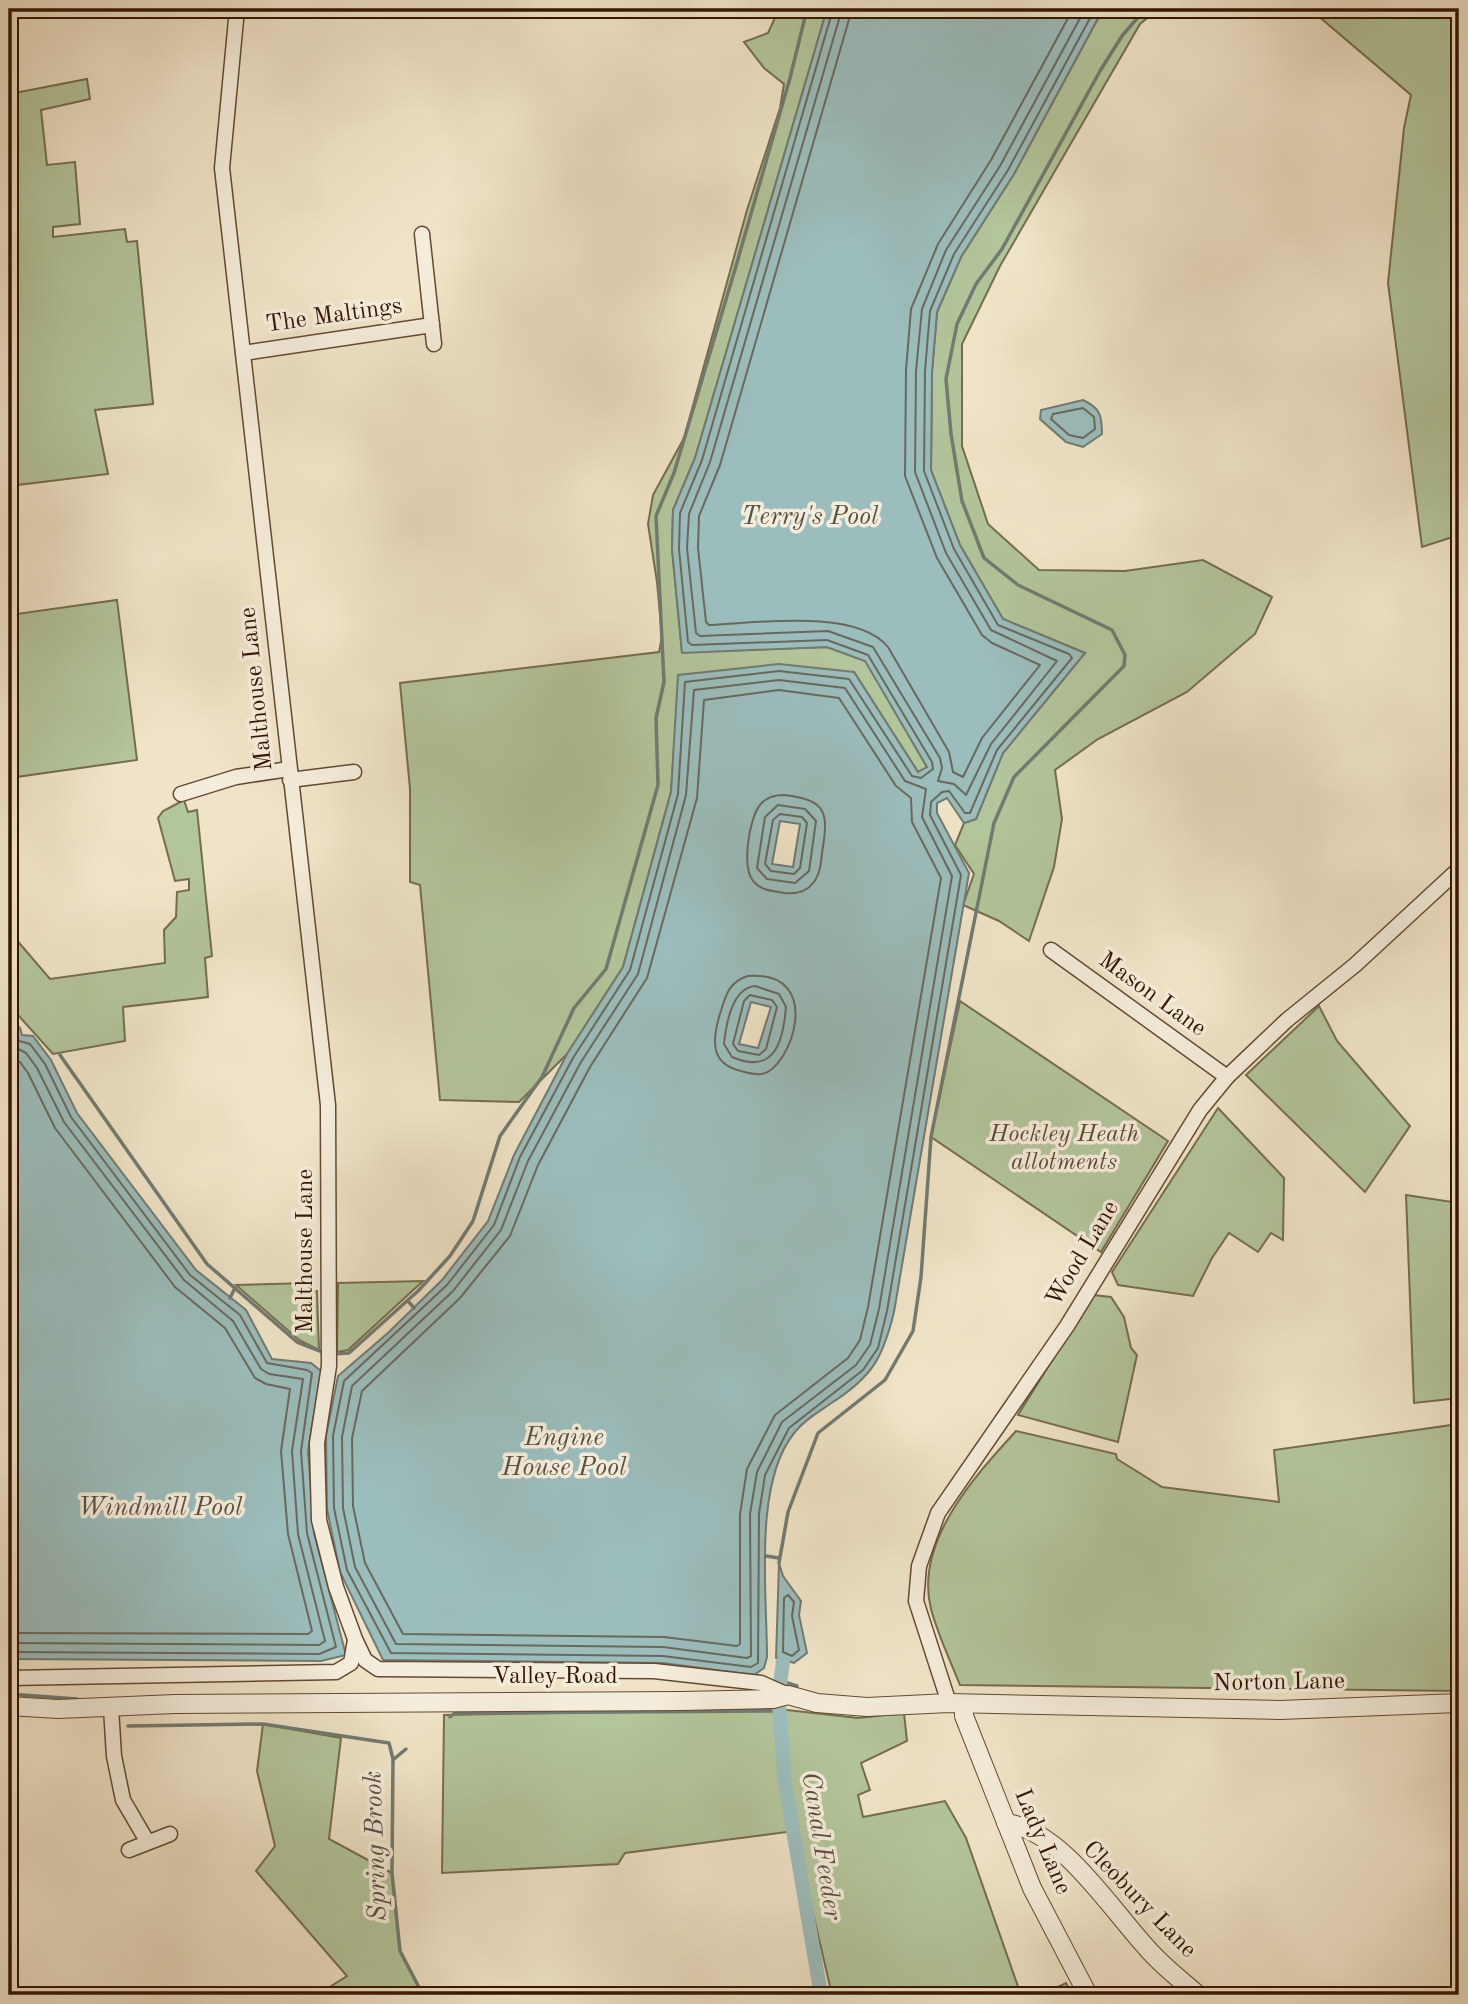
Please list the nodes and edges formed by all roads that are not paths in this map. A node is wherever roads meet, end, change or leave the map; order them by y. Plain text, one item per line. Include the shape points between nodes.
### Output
1 (237, 9) edge
2 (422, 234) dead end
3 (432, 325) junction
4 (434, 344) dead end
5 (243, 353) junction
6 (354, 772) dead end
7 (289, 774) junction
8 (181, 794) dead end
9 (1459, 869) edge
10 (1051, 950) dead end
11 (1227, 1077) junction
12 (355, 1639) junction
13 (9, 1678) edge
14 (788, 1695) junction
15 (1459, 1703) edge
16 (956, 1704) junction
17 (9, 1706) edge
18 (1100, 1707) joint
19 (111, 1708) junction
20 (1006, 1823) junction
21 (170, 1834) dead end
22 (147, 1841) junction
23 (129, 1850) dead end
24 (1088, 1995) edge
25 (1198, 1995) edge

1 - 5 street, Malthouse Lane via 222,168
2 - 3 street, The Maltings
3 - 4 street, The Maltings
3 - 5 street, The Maltings
5 - 7 street, Malthouse Lane
6 - 7 street
7 - 8 street via 236,777
7 - 12 street, Malthouse Lane via 328,1105 329,1366 317,1443 319,1520
9 - 11 street, Wood Lane
10 - 11 street, Mason Lane
11 - 16 street, Wood Lane via 1200,1110 1067,1326 964,1474 929,1533 919,1566 916,1601
12 - 13 street via 351,1663 336,1672
12 - 14 street, Malthouse Lane via 370,1665 392,1671 653,1671 761,1683
14 - 16 street, Valley Road via 817,1703 867,1707
14 - 19 street, Valley Road via 681,1701 310,1702
15 - 18 street, Norton Lane via 1280,1710
16 - 18 street, Valley Road
16 - 20 street, Lady Lane
17 - 19 street, Valley Road
19 - 22 street via 123,1800
20 - 24 street, Lady Lane via 1032,1888
20 - 25 street, Cleobury Lane via 1024,1825 1037,1833 1078,1868 1148,1950
21 - 22 street
22 - 23 street

